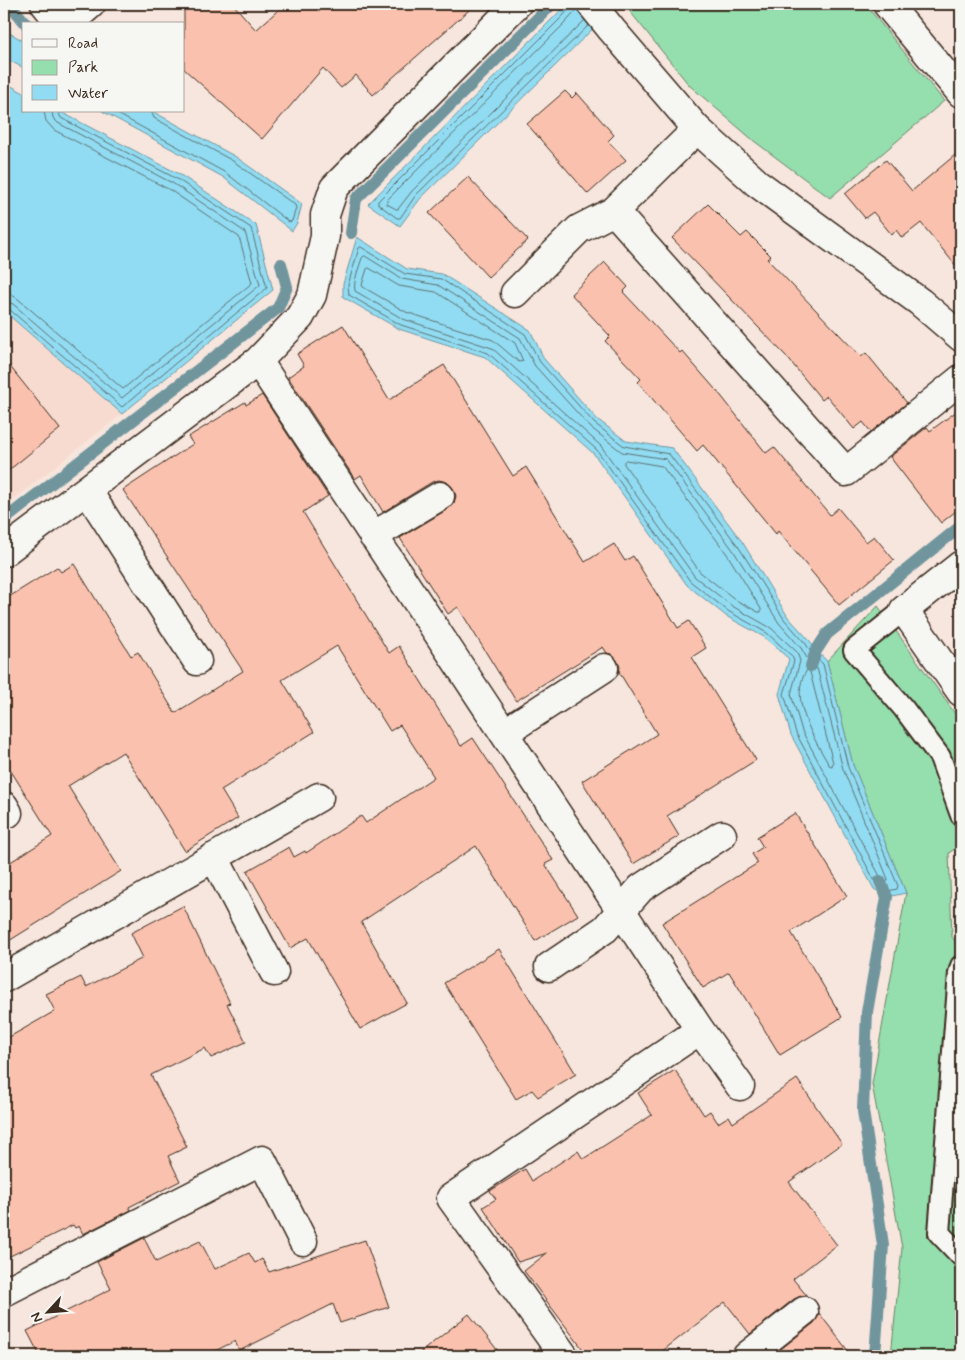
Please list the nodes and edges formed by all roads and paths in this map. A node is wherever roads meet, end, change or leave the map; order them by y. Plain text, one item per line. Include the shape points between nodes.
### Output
1 (45, 4) edge
2 (91, 4) edge
3 (517, 4) edge
4 (592, 4) edge
5 (888, 4) edge
6 (59, 22) edge
7 (70, 22) edge
8 (960, 88) edge
9 (697, 129) junction
10 (614, 212) junction
11 (515, 293) dead end
12 (961, 337) edge
13 (258, 361) junction
14 (961, 379) edge
15 (87, 490) junction
16 (440, 496) dead end
17 (373, 536) junction
18 (4, 552) edge
19 (961, 566) edge
20 (904, 610) junction
21 (197, 661) dead end
22 (604, 668) dead end
23 (961, 692) edge
24 (504, 733) junction
25 (319, 797) dead end
26 (961, 815) edge
27 (722, 835) dead end
28 (214, 857) junction
29 (621, 910) junction
30 (961, 966) edge
31 (549, 967) dead end
32 (274, 972) dead end
33 (4, 978) edge
34 (700, 1030) junction
35 (740, 1086) dead end
36 (303, 1241) dead end
37 (961, 1256) edge
38 (4, 1292) edge
39 (804, 1311) dead end
40 (564, 1356) edge
41 (747, 1356) edge

1 - 6 street
2 - 7 street
3 - 13 street via 334,188 312,295 300,317
4 - 9 street
5 - 8 street
9 - 10 street
9 - 12 street via 757,183 920,302
10 - 11 street via 579,229
10 - 14 street via 846,472
13 - 15 street
13 - 17 street
15 - 18 street
15 - 21 street
16 - 17 street
17 - 24 street
19 - 20 street
20 - 23 street
20 - 26 lane via 854,650 904,708 940,757
22 - 24 street
24 - 29 street
25 - 28 street
27 - 29 street via 641,888
28 - 32 street
28 - 33 street
29 - 31 street via 605,929
29 - 34 street
30 - 37 lane via 939,1233
34 - 35 street
34 - 40 street via 451,1198
36 - 38 street via 262,1160
39 - 41 street

